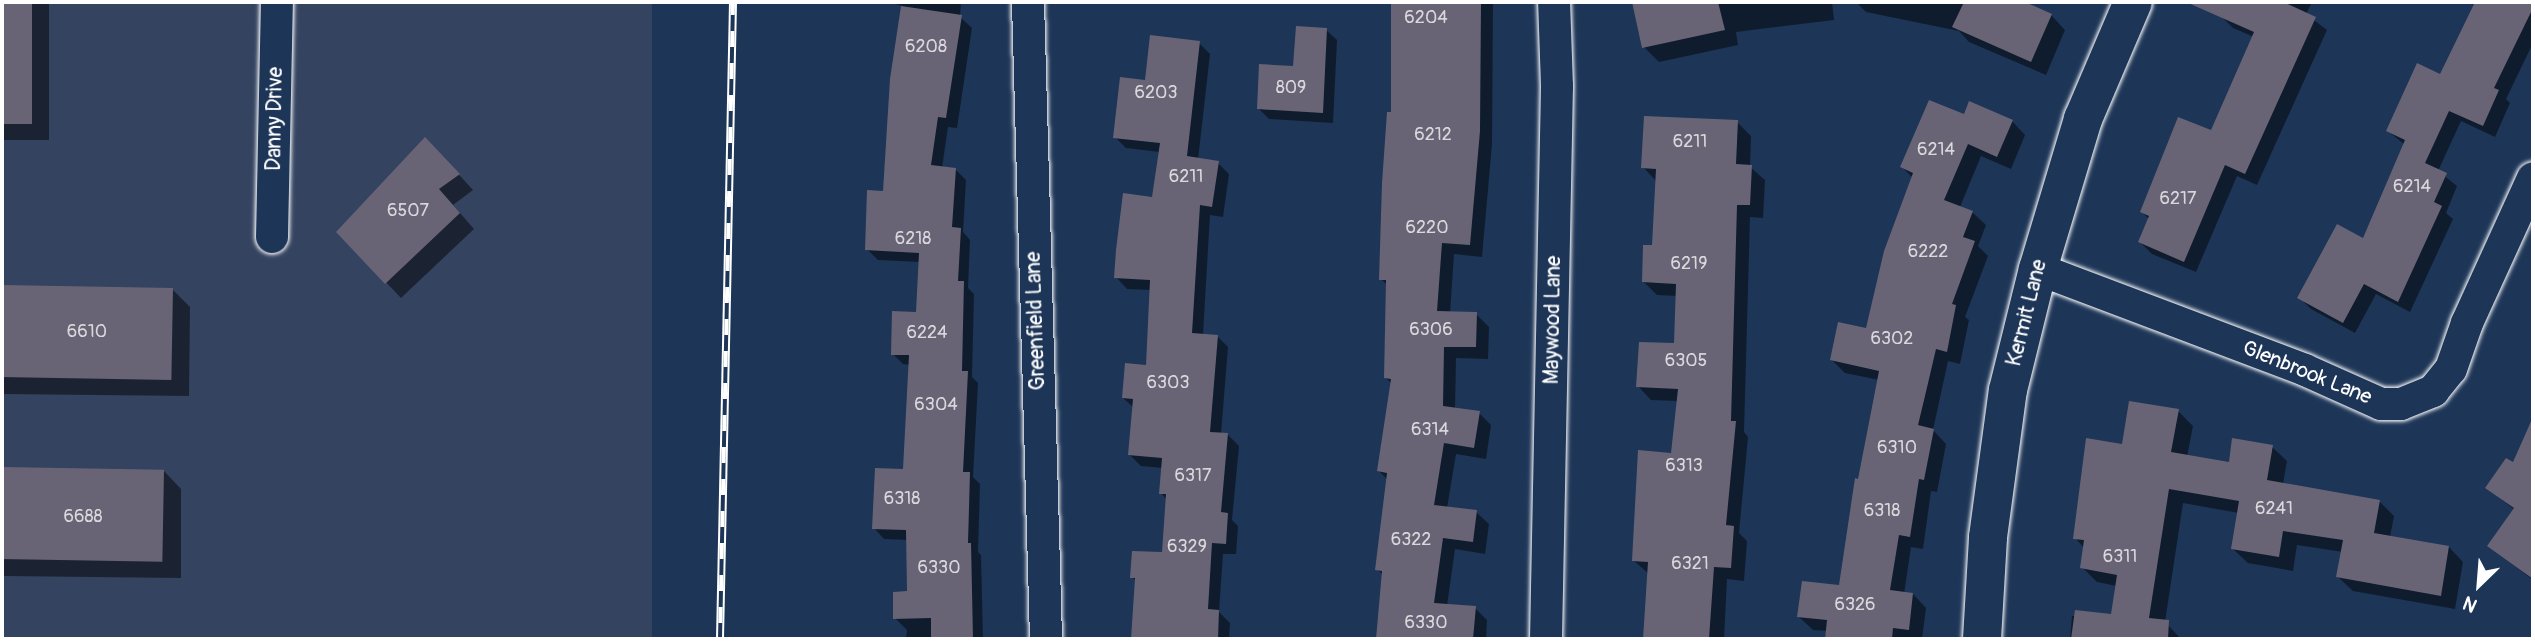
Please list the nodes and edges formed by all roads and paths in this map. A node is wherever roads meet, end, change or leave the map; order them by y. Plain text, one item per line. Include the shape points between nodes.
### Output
1 (277, 2) edge
2 (1028, 2) edge
3 (1554, 2) edge
4 (2133, 2) edge
5 (2533, 178) edge
6 (272, 237) dead end
7 (2038, 269) junction
8 (1046, 639) edge
9 (1546, 639) edge
10 (1982, 639) edge

1 - 6 street, Danny Drive
2 - 8 street, Greenfield Lane
3 - 9 street, Maywood Lane via 1558,86
4 - 7 street, Kermit Lane via 2083,119
5 - 7 street, Glenbrook Lane via 2451,369 2433,391 2401,404 2381,404 2305,370
7 - 10 street, Kermit Lane via 2008,390 1988,537

